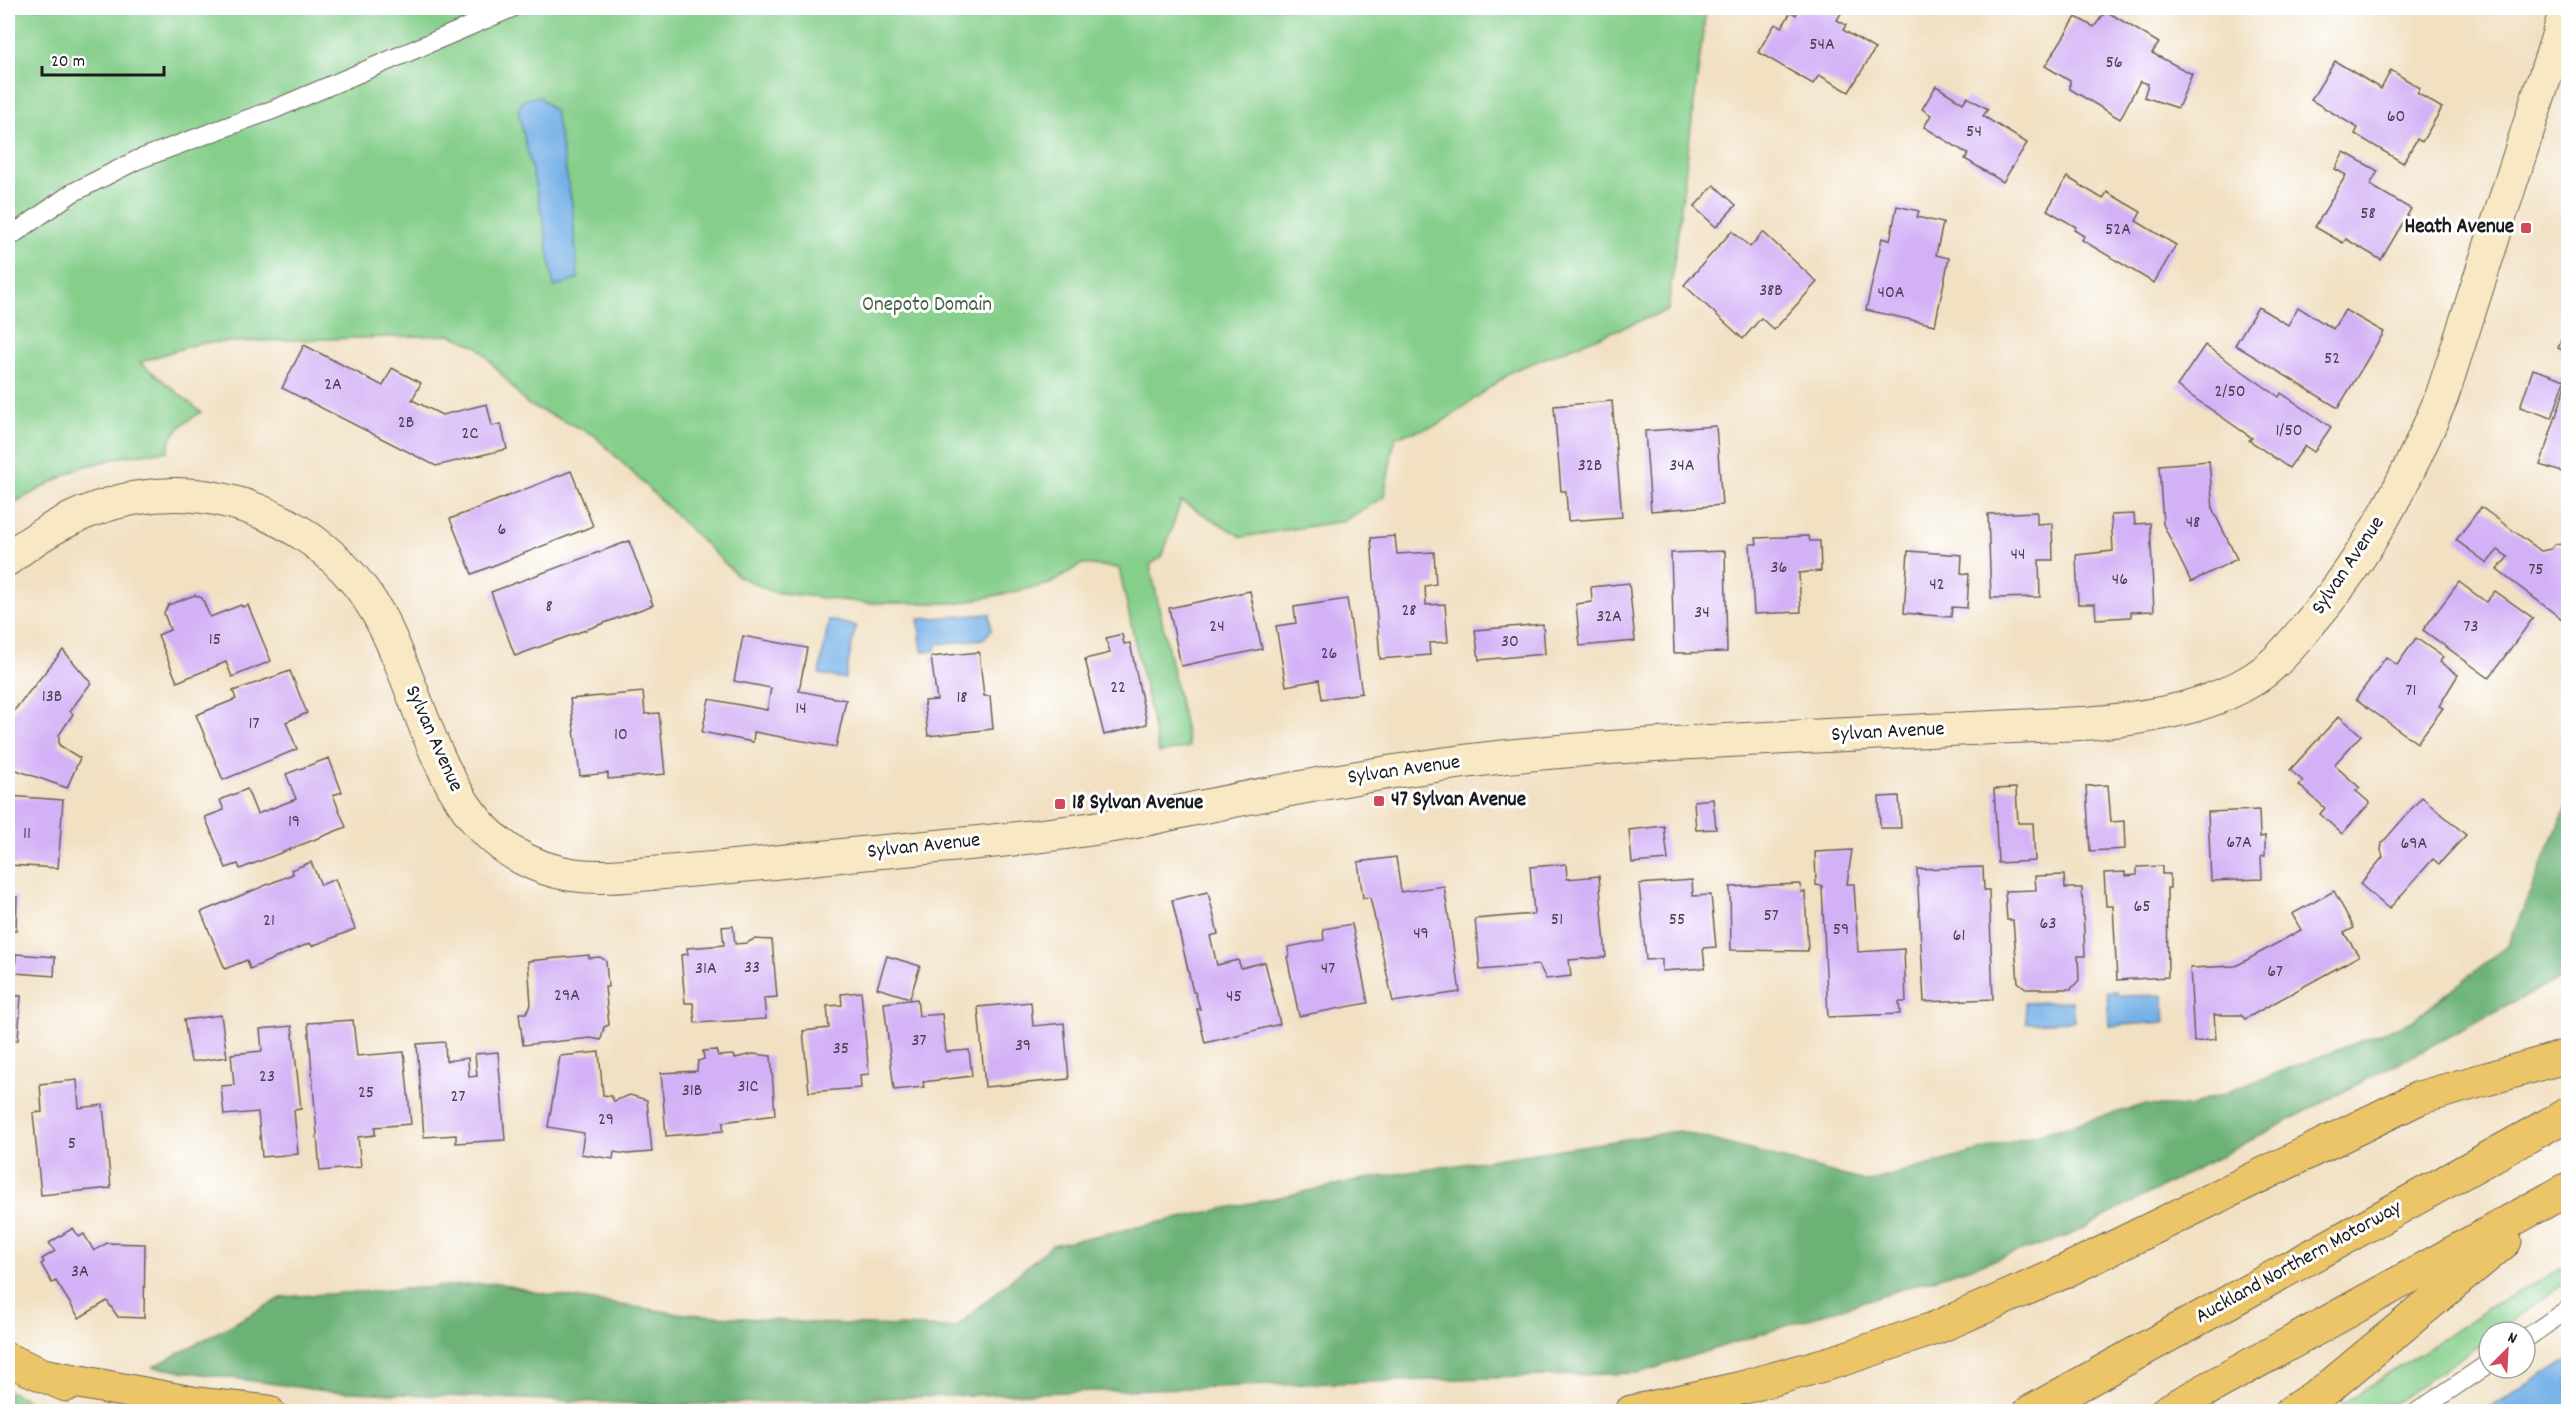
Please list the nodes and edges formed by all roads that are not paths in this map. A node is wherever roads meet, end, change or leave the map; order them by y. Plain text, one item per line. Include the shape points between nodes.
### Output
1 (512, 8) edge
2 (2567, 8) edge
3 (8, 238) edge
4 (8, 559) edge
5 (2568, 1056) edge
6 (2568, 1114) edge
7 (2568, 1190) edge
8 (2568, 1309) edge
9 (2537, 1331) edge
10 (8, 1359) edge
11 (2477, 1371) edge
12 (48, 1376) junction
13 (118, 1412) edge
14 (268, 1412) edge
15 (1631, 1412) edge
16 (2030, 1412) edge
17 (2166, 1412) edge
18 (2291, 1412) edge
19 (2417, 1412) edge

1 - 3 lane via 275,108 128,164 72,193
2 - 4 main road, Sylvan Avenue via 2442,396 2377,530 2325,606 2265,670 2204,701 2142,718 1573,750 1419,767 1059,834 686,872 582,876 526,859 479,823 448,782 389,638 365,593 348,571 314,541 273,517 215,498 186,495 128,499 72,517
5 - 15 highway via 2419,1098 2053,1277 1933,1329 1752,1385
6 - 16 highway, Auckland Northern Motorway
7 - 17 highway
7 - 18 highway via 2329,1387
8 - 9 lane
10 - 12 highway
11 - 19 lane
12 - 13 highway
12 - 14 highway via 197,1404

